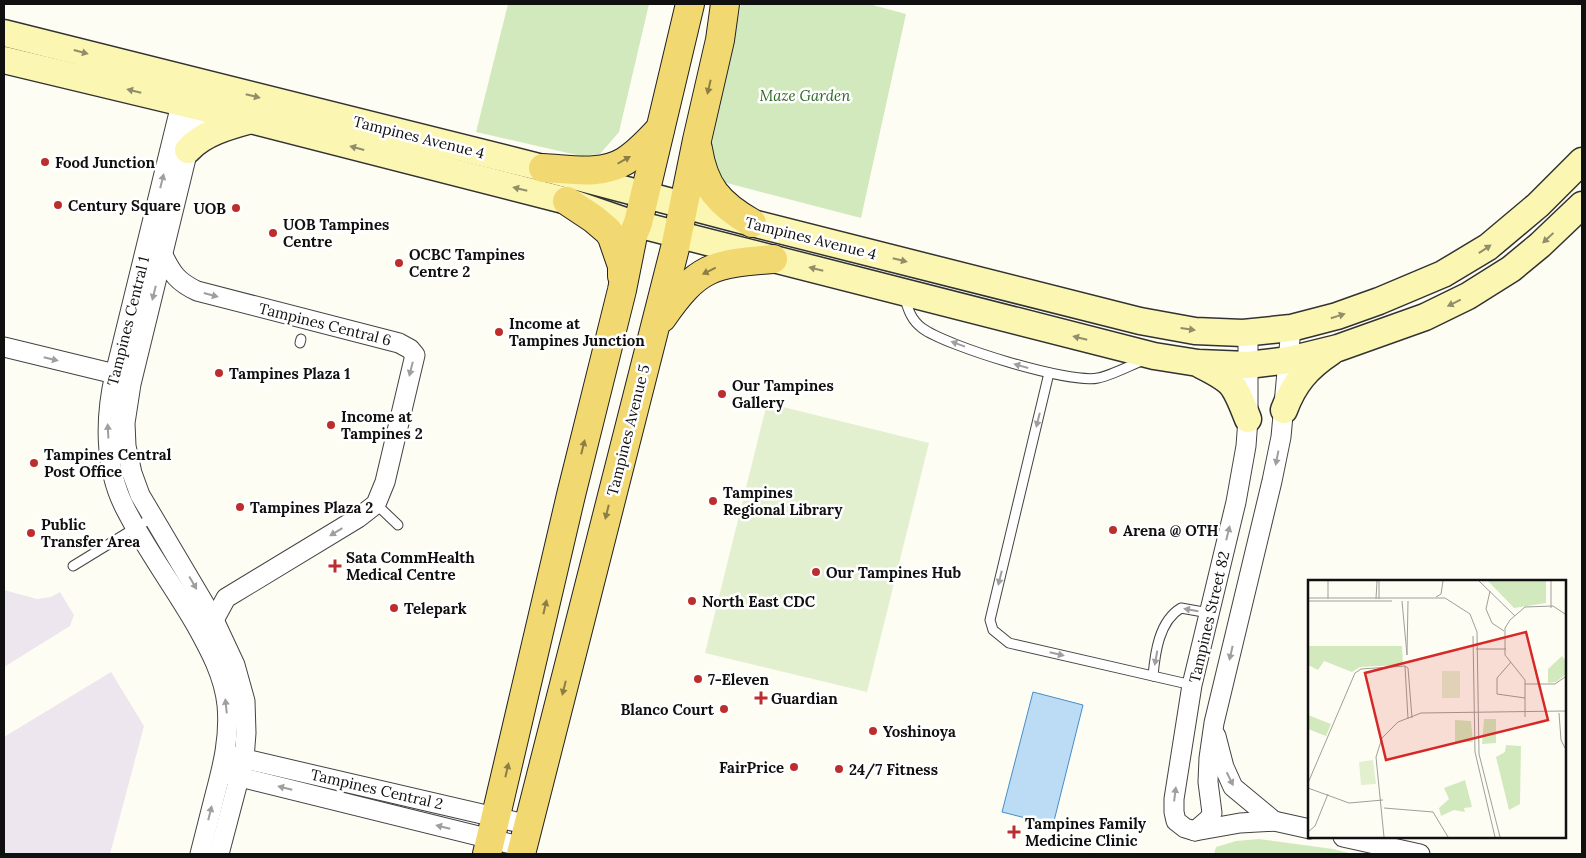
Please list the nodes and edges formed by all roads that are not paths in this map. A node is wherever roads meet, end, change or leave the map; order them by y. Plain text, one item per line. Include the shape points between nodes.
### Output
1 (690, 4) edge
2 (725, 4) edge
3 (4, 33) edge
4 (4, 60) edge
5 (193, 94) junction
6 (251, 120) junction
7 (660, 129) junction
8 (696, 140) junction
9 (188, 150) junction
10 (1582, 161) edge
11 (543, 168) junction
12 (644, 195) junction
13 (567, 201) junction
14 (1582, 205) edge
15 (683, 206) junction
16 (752, 223) junction
17 (638, 224) junction
18 (677, 234) junction
19 (163, 255) junction
20 (773, 259) junction
21 (622, 290) junction
22 (902, 291) junction
23 (1290, 328) junction
24 (654, 329) junction
25 (1248, 333) junction
26 (4, 347) edge
27 (1338, 348) junction
28 (1154, 356) junction
29 (1289, 360) junction
30 (1198, 363) junction
31 (1248, 365) junction
32 (1049, 373) junction
33 (115, 374) junction
34 (132, 384) junction
35 (1284, 410) junction
36 (1248, 419) junction
37 (376, 504) junction
38 (152, 517) junction
39 (398, 526) dead end
40 (136, 527) junction
41 (170, 546) junction
42 (153, 556) junction
43 (73, 566) dead end
44 (1209, 613) junction
45 (214, 620) junction
46 (1154, 676) junction
47 (1192, 685) junction
48 (1214, 722) junction
49 (223, 764) junction
50 (242, 768) junction
51 (1274, 821) junction
52 (1308, 829) edge
53 (1195, 831) junction
54 (491, 837) edge
55 (1348, 838) edge
56 (525, 842) edge
57 (200, 854) edge
58 (220, 854) edge
59 (1420, 854) edge

1 - 7 main road
2 -> 8 main road, Tampines Avenue 5 via 720,40
3 -> 5 main road, Tampines Avenue 4
5 -> 4 main road, Tampines Avenue 4
5 - 6 main road, Tampines Avenue 4
5 - 9 street, Tampines Central 1
5 -> 11 main road, Tampines Avenue 4
33 -> 5 street, Tampines Central 1
6 - 9 main road via 196,141
13 -> 6 main road, Tampines Avenue 4
11 -> 7 main road via 590,171 611,166 640,149
7 - 12 main road
8 - 15 main road, Tampines Avenue 5
8 - 16 main road via 704,176 710,187 724,205
9 - 19 street, Tampines Central 1
23 -> 10 main road, Tampines Avenue 4 via 1337,316 1443,274 1488,247 1538,205
11 - 12 main road, Tampines Avenue 4
12 - 15 main road, Tampines Avenue 4
12 - 17 main road
13 - 17 main road, Tampines Avenue 4
13 - 21 main road via 608,230 622,266
14 -> 27 main road, Tampines Avenue 4 via 1511,269 1468,296 1391,331
15 - 16 main road, Tampines Avenue 4
15 - 18 main road, Tampines Avenue 5
16 -> 25 main road, Tampines Avenue 4 via 1140,321 1195,330
17 - 18 main road, Tampines Avenue 4
17 - 21 main road
18 - 20 main road, Tampines Avenue 4
18 - 24 main road, Tampines Avenue 5
19 -> 34 street, Tampines Central 1
19 -> 37 street, Tampines Central 6 via 182,284 196,291 399,343 410,349 415,355 386,482
22 -> 20 main road, Tampines Avenue 4
20 -> 24 main road via 732,262 708,270 678,294
54 -> 21 main road
28 -> 22 main road, Tampines Avenue 4
32 -> 22 lane via 939,337 912,318
23 - 25 main road, Tampines Avenue 4
23 - 29 street, Tampines Street 82
24 -> 56 main road, Tampines Avenue 5
25 - 31 street, Tampines Street 82
26 -> 33 street
27 - 29 main road, Tampines Avenue 4
27 - 35 main road via 1317,361 1301,378 1291,391
28 - 30 main road, Tampines Avenue 4
28 - 32 lane via 1097,378
29 - 31 main road, Tampines Avenue 4
29 - 35 street, Tampines Street 82
30 - 31 main road, Tampines Avenue 4
30 - 36 main road via 1229,380
31 - 36 street, Tampines Street 82
32 -> 46 lane via 990,620 993,630 1009,643
33 - 34 street
40 -> 33 street, Tampines Central 1 via 113,477 109,449 107,418
34 - 38 street, Tampines Central 1 via 125,423 126,446 140,496
35 -> 48 street, Tampines Street 82 via 1272,481
44 -> 36 street, Tampines Street 82 via 1236,502
37 - 39 lane
37 -> 45 street, Tampines Central 6 via 226,598
38 - 40 lane
38 - 41 street, Tampines Central 1
40 - 42 street, Tampines Central 1
40 - 43 lane
41 - 42 lane
41 -> 45 street, Tampines Central 1
49 -> 42 street, Tampines Central 1 via 228,733 227,705 221,678 209,648
44 -> 46 lane via 1180,608 1174,612 1165,625 1155,656
44 - 47 street, Tampines Street 82
45 - 50 street, Tampines Central 1 via 235,665 246,701
46 - 47 lane
53 -> 47 street, Tampines Street 82 via 1176,821 1174,812
48 -> 51 street, Tampines Street 82 via 1220,754 1234,787
48 - 53 street, Tampines Street 82 via 1208,782 1212,813
49 - 50 street, Tampines Central 2
57 -> 49 street, Tampines Central 1
50 - 54 street, Tampines Central 2
50 - 58 street, Tampines Central 1
51 - 52 street, Tampines Street 82
51 - 53 street, Tampines Street 82
54 - 56 street, Tampines Central 2
55 - 59 street

